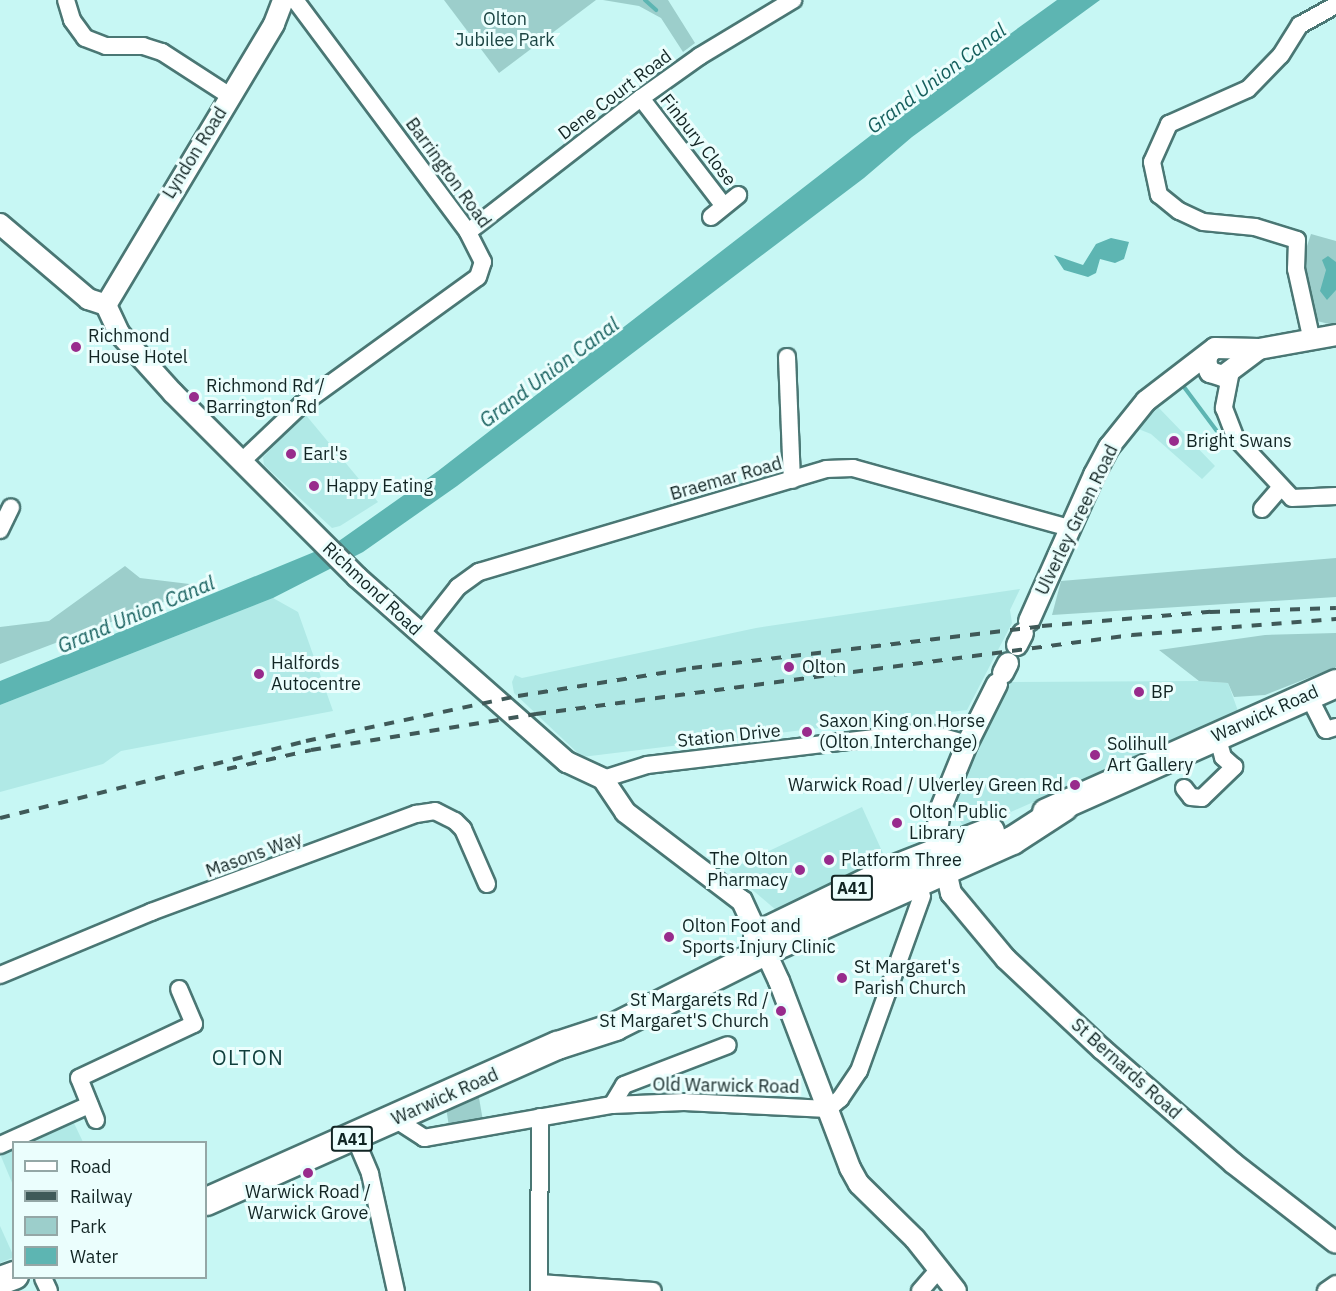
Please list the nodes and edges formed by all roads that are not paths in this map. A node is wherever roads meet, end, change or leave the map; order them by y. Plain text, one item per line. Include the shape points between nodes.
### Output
1 (66, 0) edge
2 (283, 0) edge
3 (295, 0) edge
4 (793, 0) edge
5 (1336, 5) edge
6 (230, 96) junction
7 (641, 98) junction
8 (738, 195) dead end
9 (724, 206) junction
10 (711, 217) dead end
11 (0, 224) edge
12 (468, 232) junction
13 (106, 305) junction
14 (1336, 335) edge
15 (1312, 341) junction
16 (787, 357) dead end
17 (1220, 364) junction
18 (241, 462) junction
19 (792, 480) junction
20 (1281, 487) junction
21 (1336, 496) edge
22 (1262, 509) dead end
23 (1070, 528) junction
24 (1023, 633) dead end
25 (421, 634) junction
26 (1003, 673) dead end
27 (1336, 683) edge
28 (1308, 695) junction
29 (1336, 727) edge
30 (1217, 736) junction
31 (967, 744) junction
32 (603, 779) junction
33 (1184, 788) dead end
34 (942, 861) junction
35 (487, 884) dead end
36 (922, 896) dead end
37 (763, 942) junction
38 (0, 975) edge
39 (179, 989) dead end
40 (728, 1045) dead end
41 (612, 1105) junction
42 (828, 1109) junction
43 (540, 1117) junction
44 (395, 1119) junction
45 (355, 1138) junction
46 (0, 1145) edge
47 (207, 1201) edge
48 (1336, 1244) edge
49 (940, 1268) junction
50 (1336, 1284) edge
51 (540, 1287) edge
52 (396, 1291) edge
53 (653, 1291) edge
54 (920, 1291) edge
55 (956, 1291) edge
56 (1326, 1291) edge

1 - 6 street via 72,20 85,38 106,46 143,46 162,52
2 - 6 street, Lyndon Road via 274,24
3 - 12 street, Barrington Road
4 - 7 street, Dene Court Road via 700,56
5 - 15 street via 1300,25 1281,55 1248,89 1169,124 1152,162 1159,195 1179,211 1203,222 1255,227 1297,240 1296,269
6 - 13 street, Lyndon Road
7 - 9 street, Finbury Close
7 - 12 street, Dene Court Road
8 - 9 street, Finbury Close
9 - 10 street, Finbury Close
11 - 13 street via 88,299
12 - 18 street, Barrington Road via 482,253 478,277 301,405
13 - 18 street, Richmond Road via 119,333
14 - 15 street, Ulverley Green Road
15 - 17 street, Ulverley Green Road via 1259,349
16 - 19 street
17 - 20 street via 1235,437
17 - 23 street, Ulverley Green Road via 1181,372 1146,402 1109,447
18 - 25 street, Richmond Road via 345,566
19 - 23 street, Braemar Road via 826,469 853,468
19 - 25 street, Braemar Road via 468,577
20 - 21 street via 1298,499
20 - 22 street
23 - 24 street, Ulverley Green Road
25 - 32 street, Richmond Road via 567,762
26 - 31 street
27 - 28 highway, Warwick Road / A41
28 - 29 street via 1326,730
28 - 30 highway, Warwick Road / A41
30 - 33 street via 1223,757 1234,767 1202,798 1191,796
30 - 34 highway, Warwick Road / A41 via 1063,807 1012,840
31 - 32 street, Station Drive via 925,732 647,765
31 - 34 street via 940,810 937,831
32 - 37 street via 625,812 742,901
34 - 37 highway, Warwick Road / A41
34 - 48 street, St Bernards Road via 962,911 1006,959 1165,1106
35 - 38 street, Masons Way via 463,829 455,821 435,811 416,814 152,912
36 - 42 street via 859,1071 840,1100
37 - 42 street
37 - 44 highway, Warwick Road / A41 via 584,1034
39 - 46 street via 194,1024 79,1078 93,1112
40 - 41 street via 624,1085
41 - 42 street, Old Warwick Road via 684,1102
41 - 43 street, Old Warwick Road
42 - 49 street via 836,1137 859,1184
43 - 44 street, Old Warwick Road via 424,1138
43 - 51 street
44 - 45 highway, Warwick Road / A41
45 - 47 highway, Warwick Road / A41
45 - 52 street via 370,1174
49 - 54 street
49 - 55 street
50 - 56 street
51 - 53 street

